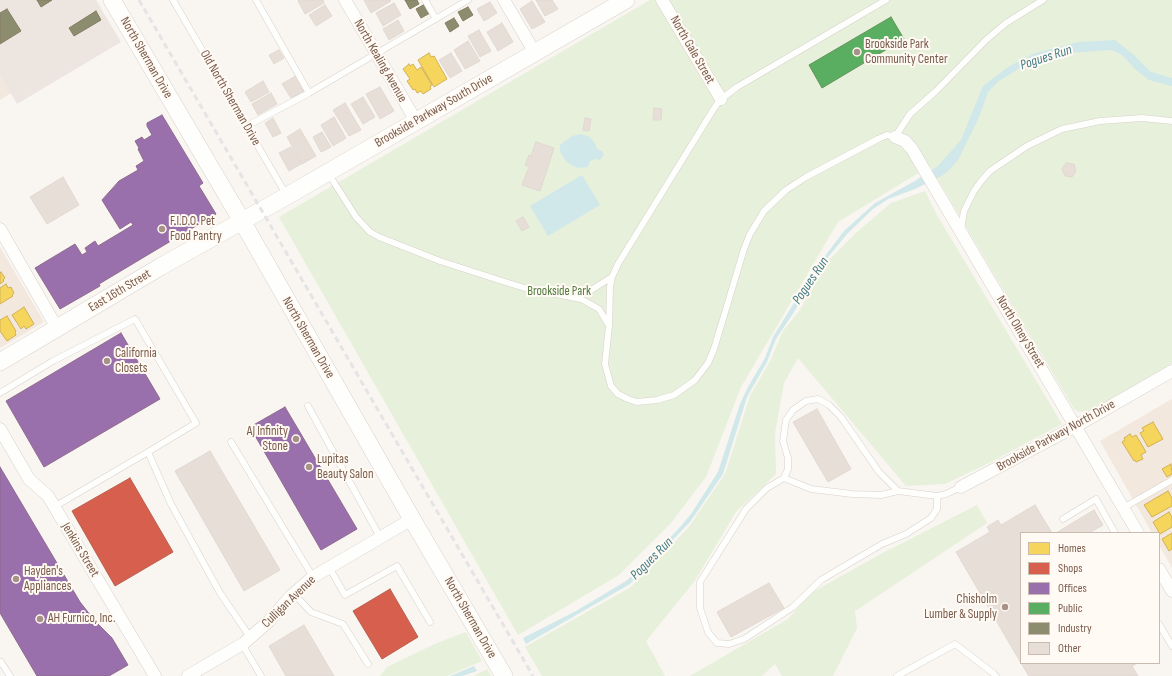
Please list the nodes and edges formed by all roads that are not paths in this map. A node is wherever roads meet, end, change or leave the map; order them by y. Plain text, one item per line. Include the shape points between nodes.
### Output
1 (112, 0) edge
2 (173, 0) edge
3 (256, 0) edge
4 (345, 0) edge
5 (425, 0) edge
6 (468, 0) edge
7 (504, 0) edge
8 (626, 0) edge
9 (662, 0) edge
10 (886, 0) edge
11 (1043, 0) edge
12 (436, 19) junction
13 (535, 53) junction
14 (376, 54) junction
15 (310, 93) junction
16 (721, 99) junction
17 (416, 121) junction
18 (1172, 121) edge
19 (247, 126) junction
20 (895, 137) junction
21 (327, 172) junction
22 (287, 196) junction
23 (242, 221) junction
24 (0, 229) edge
25 (961, 232) junction
26 (612, 277) junction
27 (574, 297) junction
28 (609, 326) junction
29 (58, 328) junction
30 (0, 362) edge
31 (1172, 371) edge
32 (0, 393) edge
33 (308, 406) dead end
34 (1076, 426) junction
35 (0, 429) edge
36 (231, 442) dead end
37 (148, 452) junction
38 (784, 478) junction
39 (1172, 480) edge
40 (961, 487) joint
41 (898, 492) junction
42 (937, 496) junction
43 (54, 507) junction
44 (1123, 508) junction
45 (412, 519) junction
46 (1063, 519) dead end
47 (1114, 532) edge
48 (1137, 532) edge
49 (380, 537) junction
50 (329, 567) junction
51 (1160, 571) edge
52 (313, 577) junction
53 (1172, 592) edge
54 (294, 594) junction
55 (430, 622) dead end
56 (1160, 626) edge
57 (246, 640) junction
58 (1172, 646) edge
59 (0, 662) edge
60 (368, 664) dead end
61 (10, 676) edge
62 (155, 676) edge
63 (188, 676) edge
64 (261, 676) edge
65 (504, 676) edge
66 (897, 676) edge
67 (996, 676) edge

1 - 23 main road, North Sherman Drive
2 - 19 lane, Old North Sherman Drive
3 - 15 lane
4 - 14 street, North Kealing Avenue
5 - 12 lane
6 - 12 lane
7 - 13 street
8 - 13 main road, Brookside Parkway South Drive
9 - 16 street, North Gale Street
10 - 16 lane via 737,87
11 - 20 lane via 986,40 910,114
12 - 14 lane
13 - 17 main road, Brookside Parkway South Drive
14 - 15 lane
14 - 17 street, North Kealing Avenue
15 - 19 lane
16 - 26 lane via 707,118
17 - 21 main road, Brookside Parkway South Drive
18 - 25 lane via 1128,118 1094,122 1062,129 1027,146 990,171 982,180 964,211
19 - 22 lane, Old North Sherman Drive
20 - 25 street, North Olney Street via 905,140 912,149
20 - 28 lane via 887,135 878,139 806,177 786,190 764,211 744,249 708,363 695,380 683,390 647,402 632,401 618,394 611,386 605,364
21 - 22 main road, Brookside Parkway South Drive
21 - 27 lane via 356,217 370,232 440,261 502,281
22 - 23 main road, Brookside Parkway South Drive
23 - 29 main road, East 16th Street
23 - 45 main road, North Sherman Drive
24 - 29 street
25 - 34 street, North Olney Street
26 - 27 lane via 588,292
26 - 28 lane
27 - 28 lane via 598,309
29 - 30 main road, East 16th Street
31 - 34 street, Brookside Parkway North Drive
32 - 37 lane via 53,361 135,320 196,423
33 - 49 lane
34 - 40 street, Brookside Parkway North Drive
34 - 44 street, North Olney Street
35 - 43 street, Jenkins Street via 29,479 48,496
36 - 52 lane
37 - 43 lane
37 - 57 lane via 171,504
38 - 41 lane via 811,489 852,494 881,495
38 - 41 lane via 788,469 783,441 786,420 793,410 806,401 818,399 829,405 840,417 879,472
38 - 42 lane via 767,488 746,509 700,582 700,608 708,632 717,643 729,644 744,639 793,607 821,580 931,518 936,509
39 - 44 lane
40 - 42 lane, Brookside Parkway North Drive
41 - 42 lane
43 - 62 street, Jenkins Street
44 - 48 street, North Olney Street
45 - 49 street, Culligan Avenue
45 - 65 main road, North Sherman Drive
46 - 47 lane via 1096,499
49 - 50 street, Culligan Avenue
50 - 52 street, Culligan Avenue
50 - 55 lane via 345,595 396,566
51 - 53 street
52 - 54 street, Culligan Avenue
54 - 57 street, Culligan Avenue via 269,621
54 - 60 lane via 311,612 343,624
56 - 58 lane
57 - 63 street, Culligan Avenue
57 - 64 lane
59 - 61 lane
66 - 67 lane via 955,644

